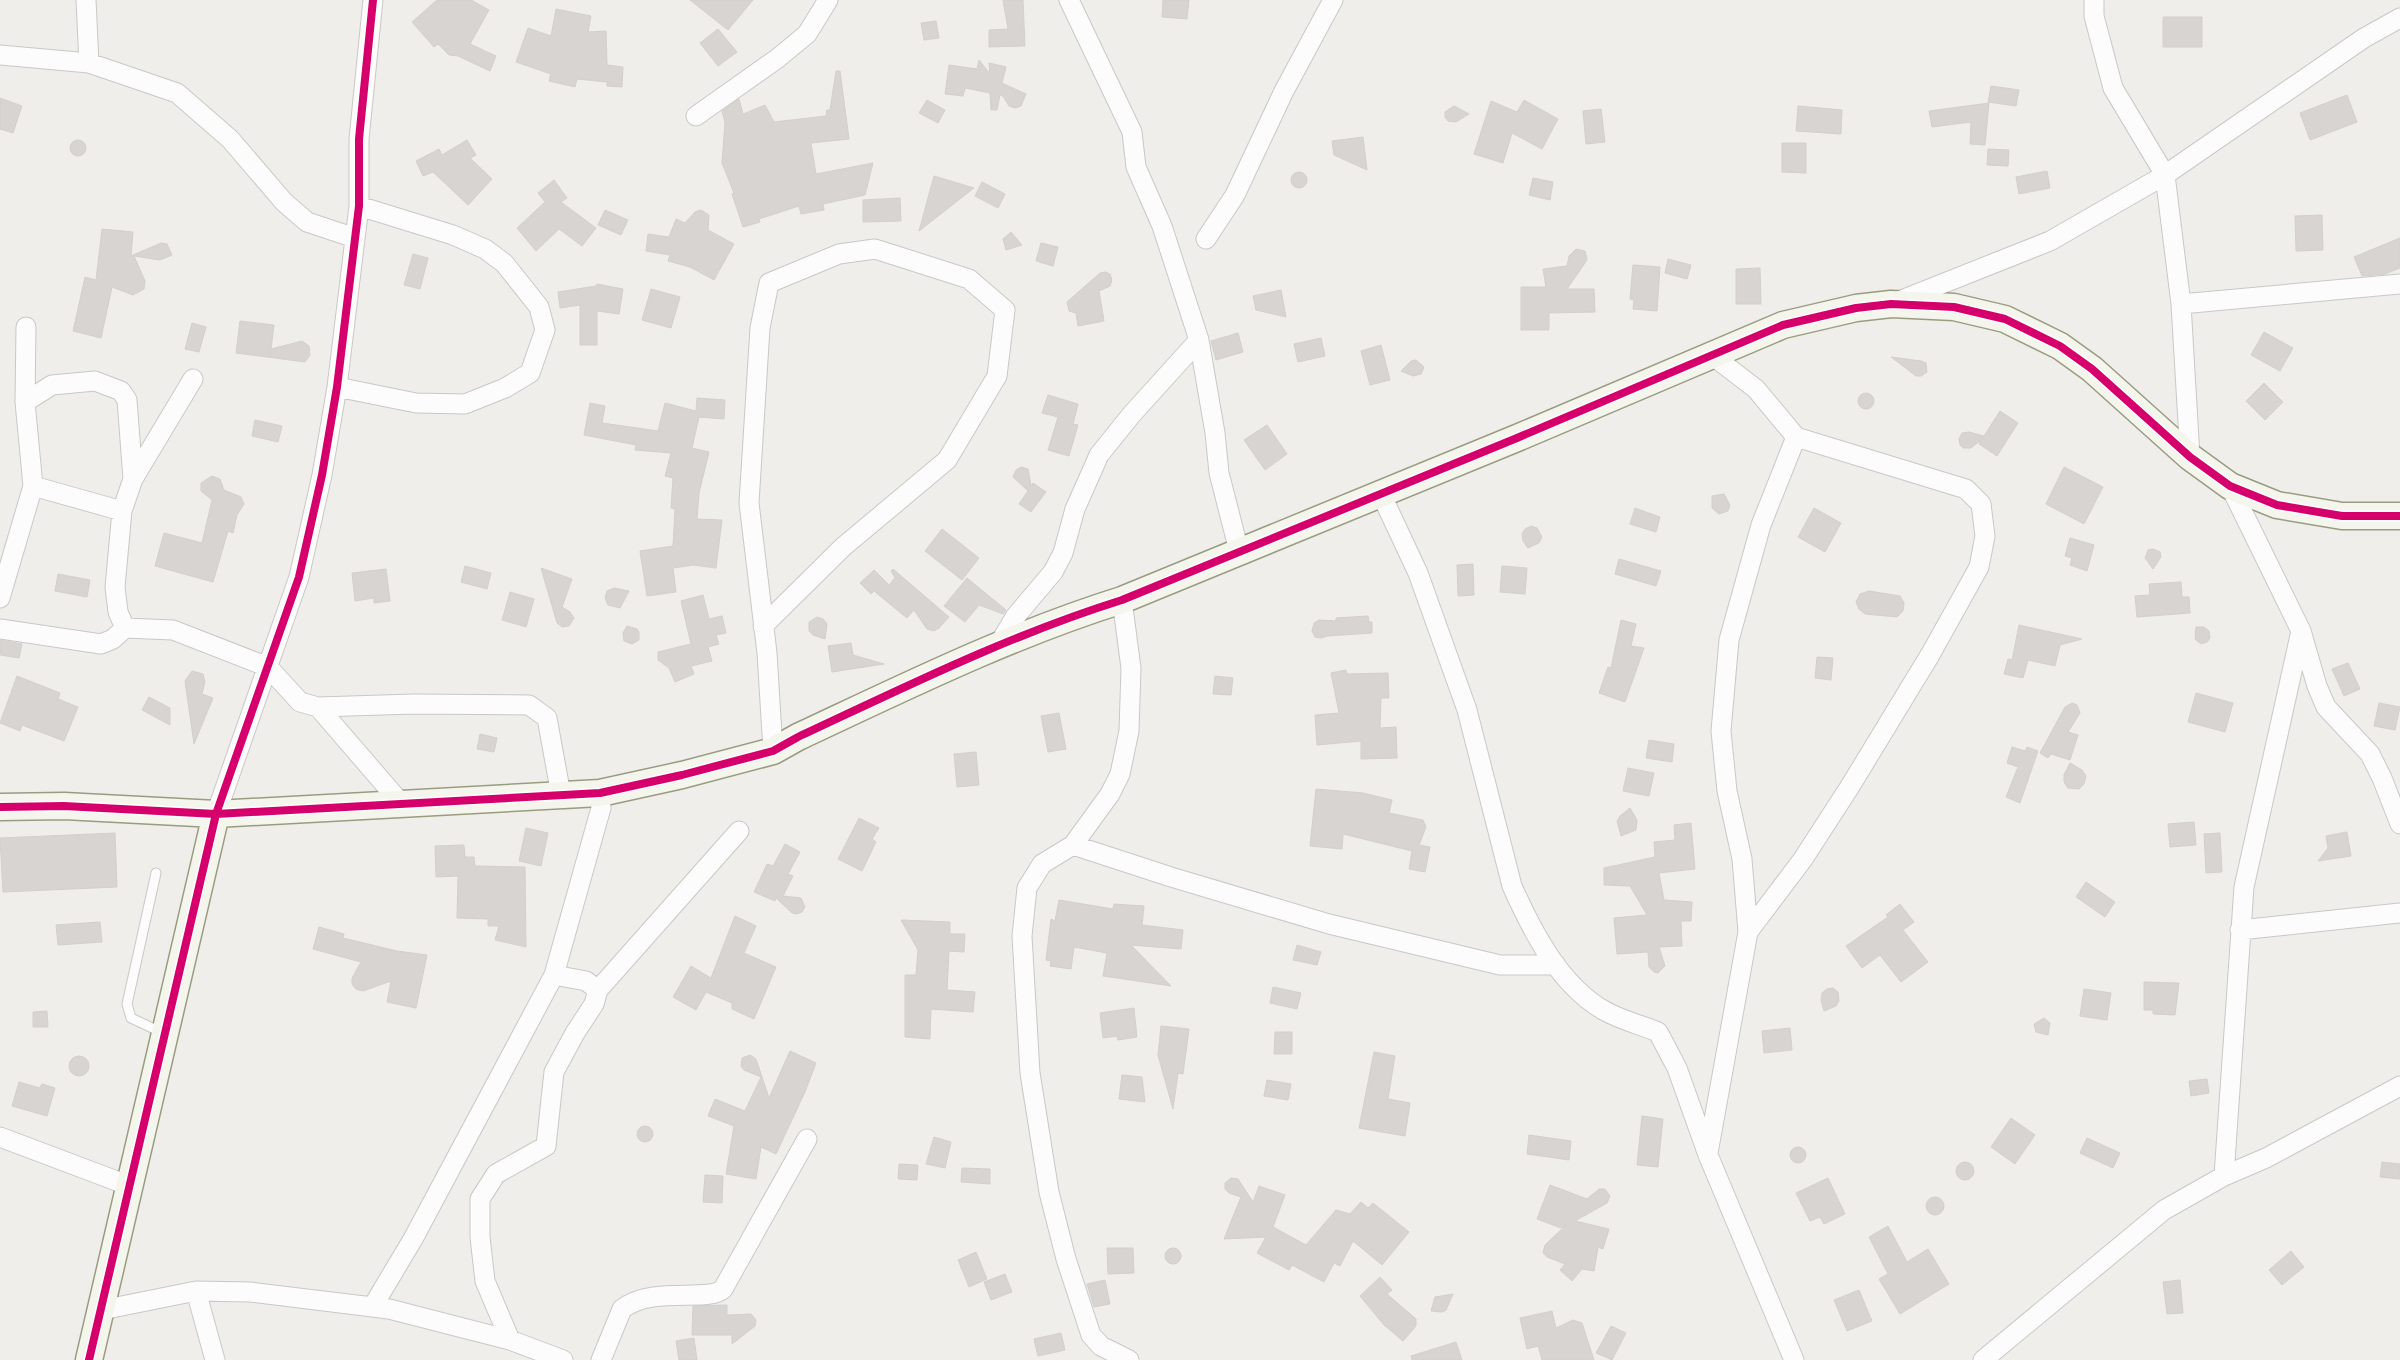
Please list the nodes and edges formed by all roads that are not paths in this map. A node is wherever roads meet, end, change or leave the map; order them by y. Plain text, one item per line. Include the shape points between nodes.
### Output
1 (86, 0) edge
2 (372, 0) edge
3 (828, 0) edge
4 (1068, 0) edge
5 (1333, 0) edge
6 (2094, 0) edge
7 (2400, 18) edge
8 (0, 55) edge
9 (89, 63) junction
10 (696, 116) dead end
11 (2165, 175) junction
12 (359, 206) junction
13 (355, 238) junction
14 (1206, 239) dead end
15 (2400, 284) edge
16 (1891, 304) junction
17 (2181, 304) junction
18 (26, 327) dead end
19 (1199, 340) junction
20 (1713, 356) junction
21 (193, 379) dead end
22 (337, 387) junction
23 (25, 402) junction
24 (1796, 437) junction
25 (2190, 457) junction
26 (133, 479) junction
27 (33, 486) junction
28 (2230, 486) junction
29 (1381, 494) junction
30 (122, 511) junction
31 (2400, 516) edge
32 (1239, 551) junction
33 (0, 598) edge
34 (1122, 600) junction
35 (763, 626) junction
36 (125, 628) junction
37 (0, 629) edge
38 (2300, 630) junction
39 (999, 644) junction
40 (268, 667) junction
41 (318, 707) junction
42 (773, 751) junction
43 (600, 793) junction
44 (561, 795) junction
45 (400, 802) junction
46 (0, 807) edge
47 (216, 814) junction
48 (2400, 824) edge
49 (739, 831) dead end
50 (1073, 845) junction
51 (156, 873) dead end
52 (2400, 913) edge
53 (2240, 930) junction
54 (1748, 932) junction
55 (1556, 966) junction
56 (554, 974) junction
57 (598, 990) junction
58 (165, 1034) junction
59 (2400, 1086) edge
60 (0, 1137) edge
61 (807, 1139) dead end
62 (1708, 1154) junction
63 (2224, 1176) junction
64 (130, 1186) junction
65 (196, 1291) junction
66 (373, 1306) junction
67 (102, 1310) junction
68 (510, 1340) junction
69 (88, 1360) edge
70 (216, 1360) edge
71 (563, 1360) edge
72 (601, 1360) edge
73 (1129, 1360) edge
74 (1794, 1360) edge
75 (1983, 1360) edge

1 - 9 street
2 - 12 street via 359,139
3 - 10 street via 807,34
4 - 19 street via 1132,132 1136,167 1162,226
5 - 14 street via 1284,91 1235,195
6 - 11 street via 2094,16 2113,88
7 - 11 street via 2364,38
8 - 9 street
9 - 13 street via 177,93 230,139 284,202 308,222
11 - 16 street via 2050,241
11 - 17 street
12 - 13 street
12 - 22 street via 453,235 485,249 504,263 539,307 544,330 530,372 505,388 465,404 416,403
13 - 22 street
15 - 17 street
16 - 20 street via 1856,308 1784,326
16 - 25 street via 1954,307 2004,319 2060,346 2092,370
17 - 25 street
18 - 23 street
19 - 32 street via 1219,473
19 - 39 street via 1099,455 1075,509 1063,553 1053,572 1015,617
20 - 24 street via 1756,389
20 - 29 street
21 - 26 street
22 - 40 street via 322,475 299,577
23 - 26 street via 52,385 95,381 121,391 127,400
23 - 27 street
24 - 54 street via 1761,525 1729,640 1721,731 1727,790 1742,859
24 - 54 street via 1966,489 1981,504 1986,536 1979,567 1930,655 1803,859
25 - 28 street
26 - 30 street
27 - 30 street
27 - 33 street
28 - 31 street via 2277,505 2342,516
28 - 38 street
29 - 32 street
29 - 55 street via 1418,573 1467,710 1512,886 1524,914
30 - 36 street via 115,587 118,612
32 - 34 street
34 - 39 street via 1067,617
34 - 50 street via 1131,668 1129,731 1120,774 1110,794
35 - 35 street via 749,503 760,328 770,283 839,254 875,249 969,279 1005,310 997,376 947,460 843,547
35 - 42 street
36 - 37 street via 101,644
36 - 40 street via 173,630
38 - 48 street via 2326,707 2370,754
38 - 53 street via 2244,887
39 - 42 street
40 - 41 street via 300,702
40 - 47 street
41 - 44 street via 414,704 528,706 547,718
41 - 45 street
42 - 43 street
43 - 44 street
43 - 56 street via 601,808
44 - 45 street
45 - 47 street
46 - 47 street via 64,806
47 - 58 street
49 - 57 street
50 - 55 street via 1338,926 1500,965
50 - 73 street via 1042,864 1027,888 1022,936 1030,1073 1049,1192 1066,1259 1091,1335 1100,1346
51 - 58 lane via 127,1004 131,1018
52 - 53 street
53 - 63 street
54 - 62 street
55 - 62 street via 1579,992 1604,1010 1658,1032 1677,1068
56 - 57 street via 586,981
56 - 66 street via 413,1239
57 - 68 street via 594,1004 554,1072 546,1146 496,1174 480,1198 485,1282
58 - 64 street
59 - 63 street via 2266,1158
60 - 64 street
61 - 72 street via 723,1288 713,1293 651,1296 628,1305 622,1309
62 - 74 street
63 - 75 street via 2164,1210
64 - 67 street
65 - 66 street via 250,1292
65 - 67 street
65 - 70 street
66 - 68 street
67 - 69 street
68 - 71 street

